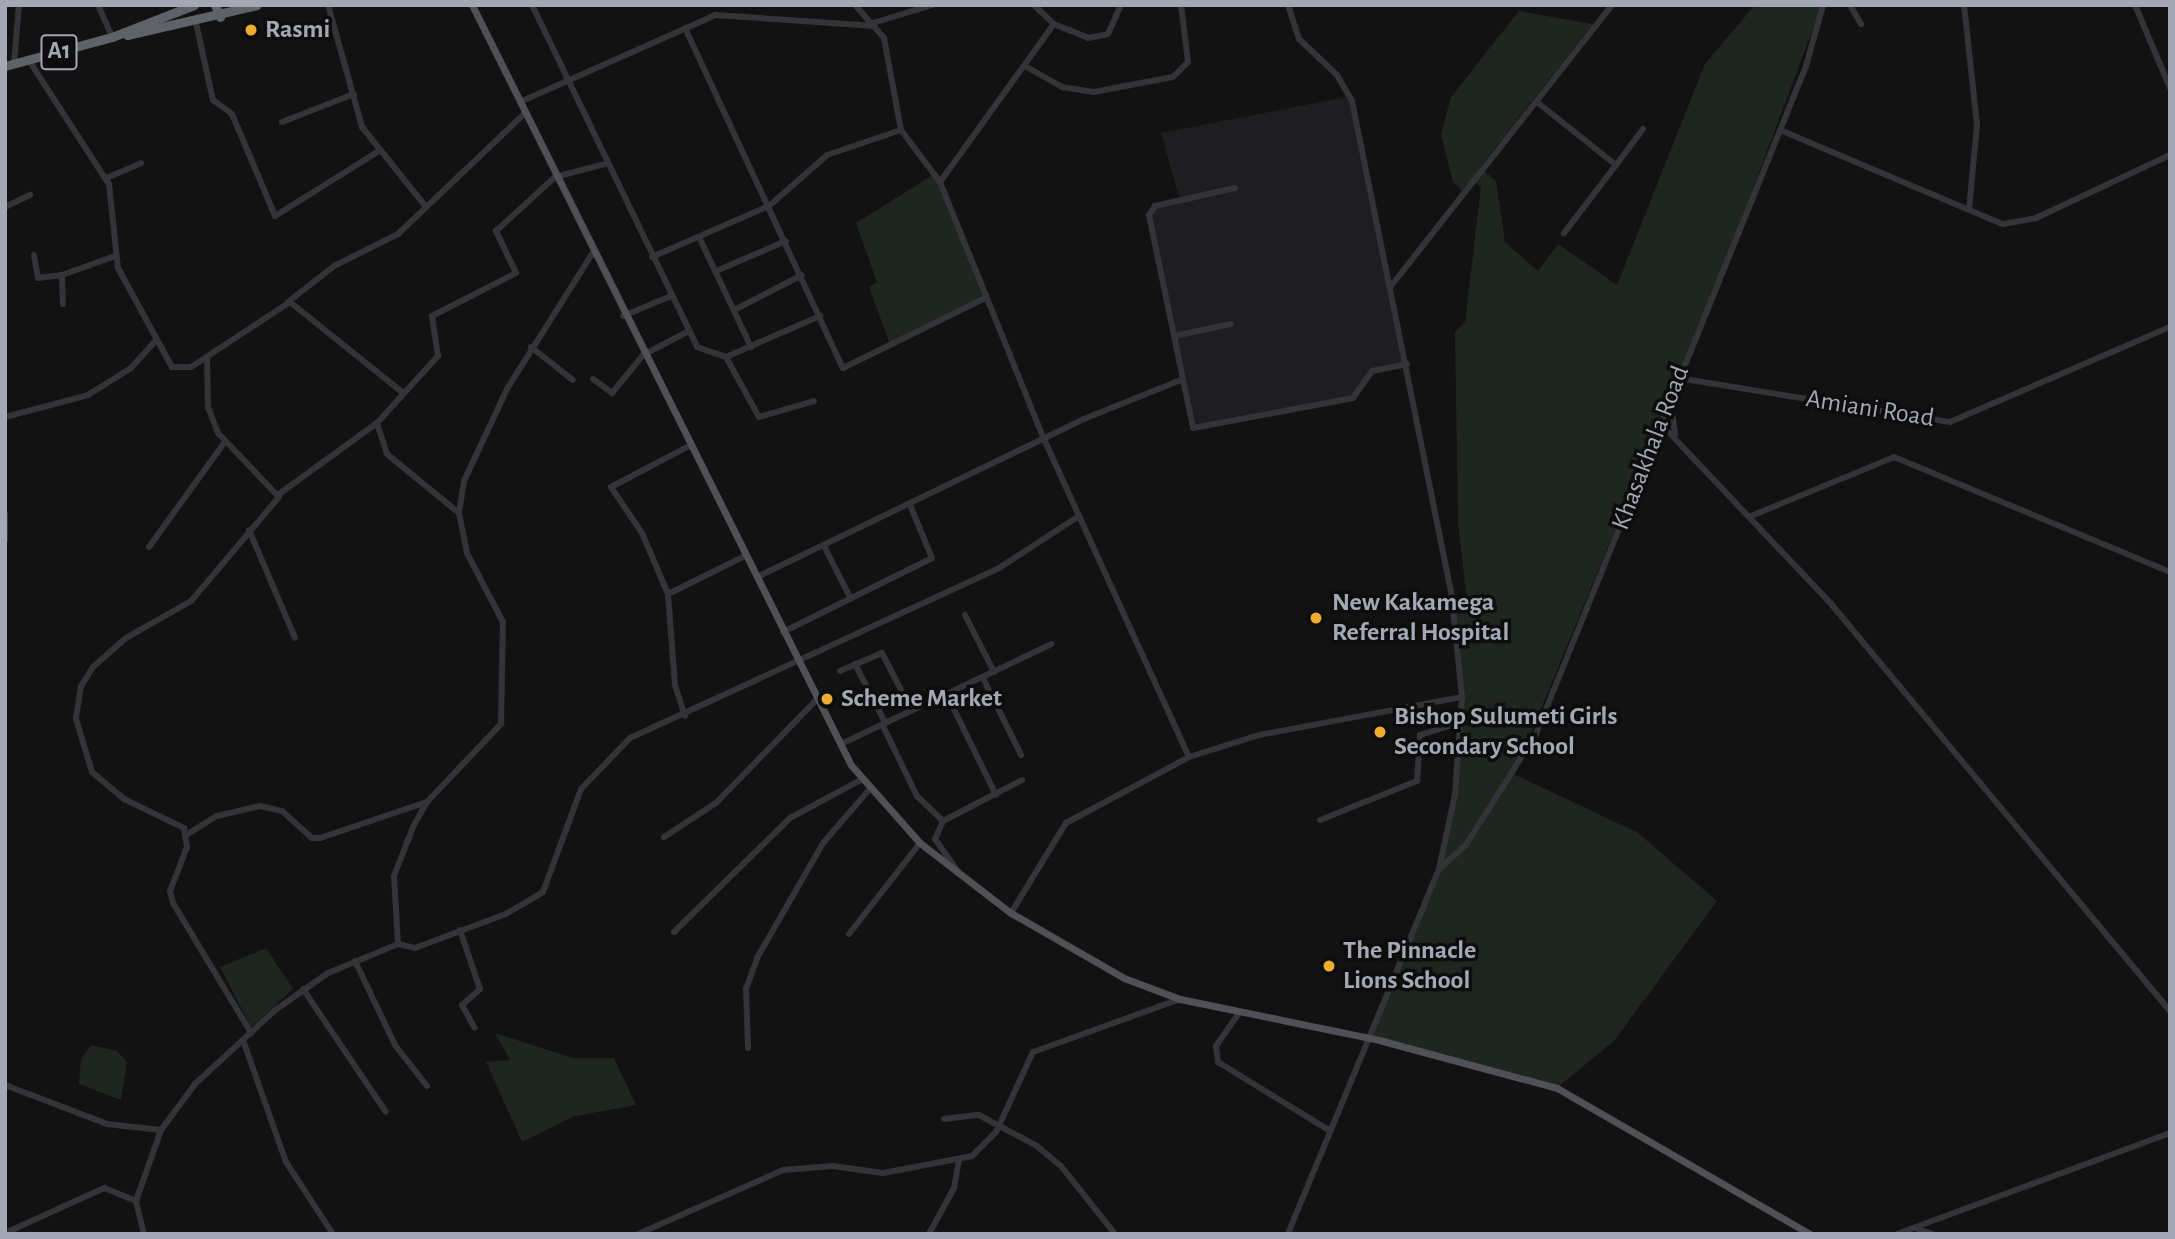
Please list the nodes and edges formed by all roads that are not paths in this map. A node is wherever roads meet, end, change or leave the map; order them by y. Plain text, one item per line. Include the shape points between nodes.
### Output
1 (19, 5) edge
2 (98, 5) edge
3 (194, 5) edge
4 (215, 5) edge
5 (257, 5) edge
6 (328, 5) edge
7 (472, 5) edge
8 (532, 5) edge
9 (855, 5) edge
10 (932, 5) edge
11 (1034, 5) edge
12 (1121, 5) edge
13 (1181, 5) edge
14 (1288, 5) edge
15 (1612, 5) edge
16 (1823, 5) edge
17 (1850, 5) edge
18 (1964, 5) edge
19 (2135, 5) edge
20 (220, 17) junction
21 (197, 23) junction
22 (1054, 24) junction
23 (1861, 24) dead end
24 (875, 25) junction
25 (685, 28) junction
26 (111, 37) junction
27 (28, 59) junction
28 (10, 64) edge
29 (1025, 66) junction
30 (567, 79) junction
31 (2170, 88) edge
32 (354, 94) junction
33 (520, 102) junction
34 (1537, 102) junction
35 (525, 113) junction
36 (282, 122) dead end
37 (1643, 129) dead end
38 (901, 130) junction
39 (1780, 130) junction
40 (379, 151) junction
41 (2170, 155) edge
42 (141, 163) dead end
43 (605, 164) junction
44 (1616, 165) junction
45 (555, 177) junction
46 (106, 178) junction
47 (940, 182) junction
48 (1235, 188) dead end
49 (30, 195) dead end
50 (769, 206) junction
51 (5, 207) edge
52 (426, 207) junction
53 (1969, 210) junction
54 (1564, 233) dead end
55 (699, 237) junction
56 (786, 241) junction
57 (592, 254) junction
58 (34, 255) dead end
59 (115, 256) junction
60 (652, 257) junction
61 (716, 271) junction
62 (62, 275) junction
63 (802, 275) junction
64 (1391, 286) junction
65 (671, 296) junction
66 (985, 298) junction
67 (288, 302) junction
68 (63, 304) dead end
69 (734, 310) junction
70 (623, 316) junction
71 (820, 316) junction
72 (1231, 324) dead end
73 (2170, 327) edge
74 (687, 332) junction
75 (1174, 336) junction
76 (156, 340) junction
77 (531, 347) junction
78 (751, 347) junction
79 (643, 355) junction
80 (207, 357) junction
81 (726, 357) junction
82 (1407, 364) junction
83 (1678, 377) junction
84 (593, 379) dead end
85 (1183, 379) junction
86 (573, 380) dead end
87 (403, 393) junction
88 (1671, 398) junction
89 (814, 401) dead end
90 (5, 417) edge
91 (377, 423) junction
92 (1661, 424) junction
93 (1675, 435) junction
94 (1044, 439) junction
95 (224, 443) junction
96 (689, 446) junction
97 (279, 494) junction
98 (910, 506) junction
99 (459, 513) junction
100 (5, 514) edge
101 (1079, 516) junction
102 (1751, 516) junction
103 (249, 530) junction
104 (5, 540) edge
105 (149, 547) dead end
106 (824, 547) junction
107 (745, 556) junction
108 (2170, 572) edge
109 (757, 577) junction
110 (668, 594) junction
111 (851, 599) junction
112 (965, 615) dead end
113 (783, 632) junction
114 (295, 638) dead end
115 (1052, 644) dead end
116 (797, 662) junction
117 (855, 664) junction
118 (841, 671) dead end
119 (993, 672) junction
120 (983, 678) junction
121 (947, 695) junction
122 (1462, 697) junction
123 (817, 699) junction
124 (912, 711) junction
125 (685, 716) junction
126 (1462, 722) junction
127 (884, 723) junction
128 (841, 744) junction
129 (1021, 755) dead end
130 (1189, 757) junction
131 (861, 780) junction
132 (1022, 780) dead end
133 (868, 791) junction
134 (996, 795) junction
135 (427, 802) junction
136 (1320, 820) dead end
137 (943, 821) junction
138 (186, 835) junction
139 (664, 837) dead end
140 (920, 843) junction
141 (1439, 869) junction
142 (959, 877) junction
143 (1011, 913) junction
144 (460, 930) junction
145 (674, 932) dead end
146 (849, 934) dead end
147 (398, 944) junction
148 (355, 961) junction
149 (303, 989) junction
150 (1180, 999) junction
151 (2170, 1011) edge
152 (1239, 1013) junction
153 (475, 1028) dead end
154 (251, 1033) junction
155 (1370, 1038) junction
156 (243, 1040) junction
157 (748, 1048) dead end
158 (5, 1085) edge
159 (427, 1086) dead end
160 (386, 1112) dead end
161 (944, 1119) dead end
162 (1000, 1123) junction
163 (161, 1130) junction
164 (1330, 1131) junction
165 (2170, 1133) edge
166 (959, 1160) junction
167 (136, 1201) junction
168 (1913, 1227) junction
169 (5, 1233) edge
170 (144, 1234) edge
171 (333, 1234) edge
172 (638, 1234) edge
173 (929, 1234) edge
174 (1115, 1234) edge
175 (1288, 1234) edge
176 (1810, 1234) edge
177 (1897, 1234) edge
178 (1932, 1234) edge

1 - 28 street
2 - 26 street
3 - 26 highway, A1
4 - 20 highway
5 - 20 highway, A1
6 - 32 street via 331,33
7 - 33 main road
8 - 30 street
9 - 24 street
10 - 24 street
11 - 22 street
12 - 22 street via 1117,22 1099,38
13 - 29 street via 1188,62 1174,78 1094,92 1062,87
14 - 64 street via 1299,39 1349,90
15 - 34 street
16 - 39 street, Khasakhala Road
17 - 23 street
18 - 53 street via 1977,125
19 - 31 street
20 - 21 highway, A1
21 - 26 highway, A1
21 - 40 street via 213,100 233,114 275,216
22 - 29 street
24 - 25 street via 730,13
24 - 38 street via 888,51
25 - 30 street
25 - 50 street
26 - 27 highway, A1
27 - 28 highway, A1
27 - 46 street
29 - 47 street
30 - 33 street
30 - 43 street
32 - 36 street
32 - 40 street via 359,122
33 - 35 main road
34 - 44 street
34 - 64 street
35 - 45 main road
35 - 52 street
37 - 44 street
38 - 47 street
38 - 50 street via 827,155
39 - 53 street
39 - 83 street, Khasakhala Road
40 - 52 street
41 - 53 street via 2017,223
42 - 46 street
43 - 45 street
43 - 60 street
44 - 54 street
45 - 57 main road
45 - 87 street via 495,233 516,275 432,316 438,356
46 - 59 street
47 - 66 street
48 - 75 street via 1151,210
49 - 51 street
50 - 55 street
50 - 56 street
52 - 67 street via 398,234 334,266
55 - 60 street
55 - 61 street
56 - 61 street
56 - 63 street
57 - 70 main road
57 - 77 street
58 - 62 street via 38,278
59 - 62 street
59 - 76 street
60 - 65 street
61 - 69 street
62 - 68 street
63 - 69 street
63 - 71 street
64 - 82 street
65 - 70 street
65 - 74 street
66 - 71 street via 847,369
66 - 94 street
67 - 80 street
67 - 87 street
69 - 78 street
70 - 79 main road
71 - 78 street
72 - 75 street
73 - 83 street, Amiani Road via 1950,422
74 - 79 street
74 - 81 street via 703,353
75 - 85 street
76 - 80 street via 181,371
76 - 90 street via 131,368 88,395
77 - 86 street
77 - 99 street via 469,464
78 - 81 street
79 - 84 street via 612,393
79 - 96 main road
80 - 95 street via 208,407
81 - 89 street via 759,417
82 - 85 street via 1372,371 1353,398 1193,428
82 - 122 street via 1451,590
83 - 88 street, Khasakhala Road
85 - 94 street
87 - 91 street
88 - 92 street, Khasakhala Road
88 - 93 street
91 - 97 street
91 - 99 street via 387,454
92 - 93 street
92 - 141 street, Khasakhala Road via 1536,734 1466,845
93 - 102 street
94 - 98 street
94 - 101 street
95 - 97 street
95 - 105 street
96 - 107 main road
96 - 110 street via 611,486 642,533
97 - 103 street
98 - 106 street
98 - 111 street via 932,558
99 - 135 street via 467,553 501,614 503,715 489,742
100 - 104 street
101 - 116 street via 999,568
101 - 130 street
102 - 108 street via 1894,457
102 - 151 street
103 - 114 street
103 - 138 street via 191,601 110,650 79,694 77,731 87,768 124,799 180,822
106 - 109 street
106 - 111 street
107 - 109 main road
107 - 110 street
109 - 113 main road
110 - 125 street via 675,685
111 - 113 street
112 - 119 street
113 - 116 main road
115 - 119 street
116 - 123 main road
116 - 125 street
117 - 118 street
117 - 124 street via 874,654 887,656
117 - 127 street
119 - 120 street
120 - 121 street
120 - 129 street
121 - 124 street
121 - 134 street
122 - 126 street
122 - 130 street via 1259,735
123 - 128 main road
123 - 139 street via 716,803
124 - 127 street
125 - 144 street via 630,738 581,789 543,892
126 - 136 street via 1420,735 1417,781
126 - 141 street
127 - 128 street
127 - 137 street via 917,796
128 - 131 main road
130 - 143 street via 1066,823
131 - 133 main road
131 - 145 street via 790,818
132 - 134 street
133 - 140 main road
133 - 157 street via 822,843 757,958 746,989
134 - 137 street
135 - 138 street via 320,838 312,838 282,811 260,806 217,816
135 - 147 street via 394,876
137 - 142 street via 935,839
138 - 154 street via 173,903
140 - 142 main road
140 - 146 street
141 - 155 street
142 - 143 main road
143 - 150 main road via 1079,956
144 - 147 street via 415,948
144 - 153 street via 480,989 462,1005
147 - 148 street
148 - 149 street
148 - 159 street via 396,1045
149 - 154 street
149 - 160 street
150 - 152 main road
150 - 162 street via 1033,1052
152 - 155 main road
152 - 164 street via 1215,1058
154 - 156 street
155 - 164 street
155 - 176 main road via 1557,1088
156 - 163 street via 195,1084
156 - 171 street via 281,1150
158 - 163 street via 107,1124
161 - 162 street via 968,1113
162 - 166 street via 980,1151
162 - 174 street via 1061,1166
163 - 167 street
164 - 175 street
165 - 168 street
166 - 172 street via 883,1173 833,1166 783,1170
166 - 173 street via 954,1188
167 - 169 street via 104,1188
167 - 170 street
168 - 177 street
168 - 178 street

